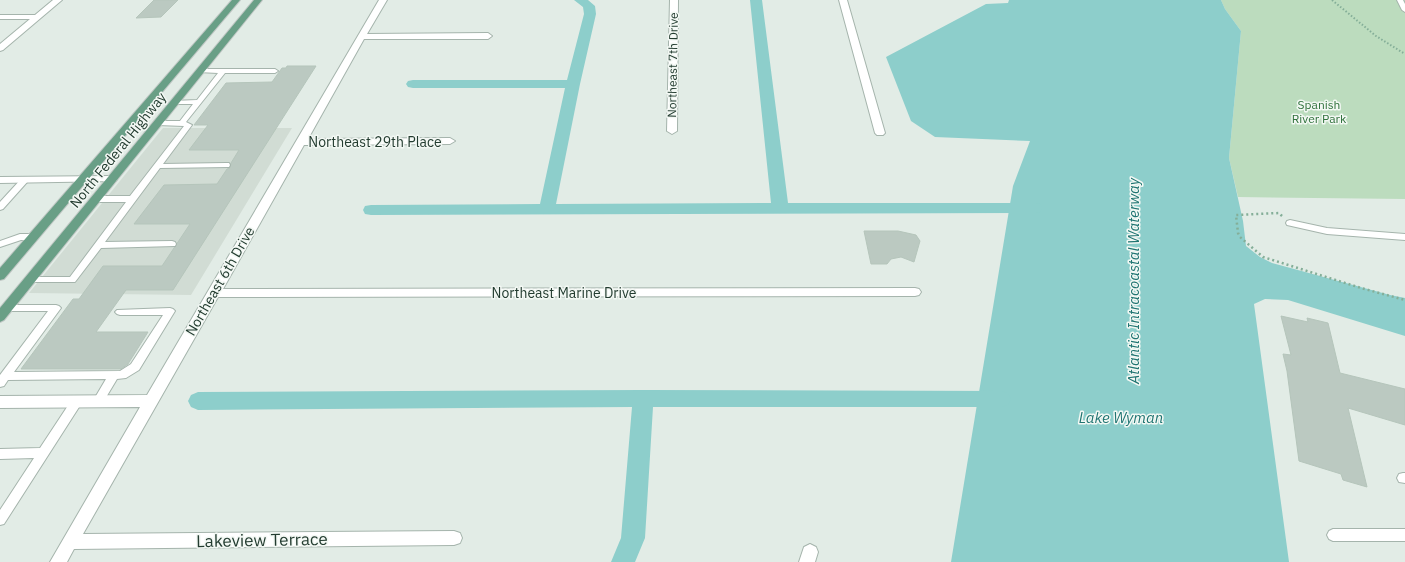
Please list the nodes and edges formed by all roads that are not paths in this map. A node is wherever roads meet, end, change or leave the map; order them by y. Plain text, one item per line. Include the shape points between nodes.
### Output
1 (58, 0) edge
2 (236, 0) edge
3 (258, 0) edge
4 (383, 0) edge
5 (674, 0) edge
6 (843, 0) edge
7 (1400, 0) edge
8 (1405, 10) edge
9 (37, 17) junction
10 (0, 18) edge
11 (488, 36) dead end
12 (362, 37) junction
13 (0, 48) edge
14 (200, 71) junction
15 (223, 71) junction
16 (275, 71) dead end
17 (175, 102) junction
18 (198, 102) junction
19 (158, 123) junction
20 (182, 123) junction
21 (672, 131) dead end
22 (880, 133) dead end
23 (301, 142) junction
24 (450, 142) dead end
25 (157, 166) junction
26 (226, 166) dead end
27 (0, 180) edge
28 (25, 180) junction
29 (83, 180) junction
30 (112, 180) junction
31 (132, 199) junction
32 (96, 200) junction
33 (0, 207) edge
34 (1290, 223) road end
35 (34, 237) junction
36 (1405, 237) edge
37 (0, 244) edge
38 (172, 244) dead end
39 (98, 245) junction
40 (0, 276) edge
41 (30, 280) junction
42 (916, 292) dead end
43 (213, 293) junction
44 (8, 308) junction
45 (120, 312) dead end
46 (0, 317) edge
47 (114, 375) junction
48 (3, 380) edge
49 (77, 401) junction
50 (98, 401) junction
51 (151, 401) junction
52 (0, 402) edge
53 (0, 454) edge
54 (43, 454) junction
55 (0, 520) edge
56 (1333, 535) dead end
57 (1405, 535) edge
58 (454, 538) dead end
59 (69, 542) junction
60 (58, 562) edge

1 - 9 street
2 - 29 main road, North Federal Highway
3 - 14 main road, North Federal Highway
4 - 12 street, Northeast 6th Drive
5 - 21 street, Northeast 7th Drive
6 - 22 street
7 - 8 lane
9 - 10 street
9 - 13 street
11 - 12 street
12 - 23 street, Northeast 6th Drive
14 - 15 lane
14 - 17 main road, North Federal Highway
15 - 16 lane
15 - 18 lane
17 - 18 lane
17 - 19 main road, North Federal Highway
18 - 20 lane
19 - 20 lane
19 - 30 main road, North Federal Highway
20 - 25 lane via 188,125
23 - 24 street, Northeast 29th Place
23 - 43 street, Northeast 6th Drive
25 - 26 lane
25 - 31 lane
27 - 28 street
28 - 29 street
28 - 33 lane
29 - 30 street
29 - 35 main road, North Federal Highway
30 - 32 main road, North Federal Highway
31 - 32 lane
31 - 39 lane
32 - 41 main road, North Federal Highway
34 - 36 lane via 1326,231
35 - 37 lane via 20,237
35 - 40 main road, North Federal Highway
38 - 39 lane
39 - 41 lane via 72,280
41 - 44 main road, North Federal Highway
42 - 43 street, Northeast Marine Drive
43 - 51 street, Northeast 6th Drive
44 - 46 main road, North Federal Highway
44 - 48 lane via 56,308
45 - 47 lane via 170,311 135,367 122,375
47 - 48 lane
47 - 50 lane
49 - 50 street
49 - 52 street
49 - 54 lane
50 - 51 street
51 - 59 street, Northeast 6th Drive
53 - 54 lane
54 - 55 lane
56 - 57 lane
58 - 59 street, Lakeview Terrace
59 - 60 street, Northeast 6th Drive

